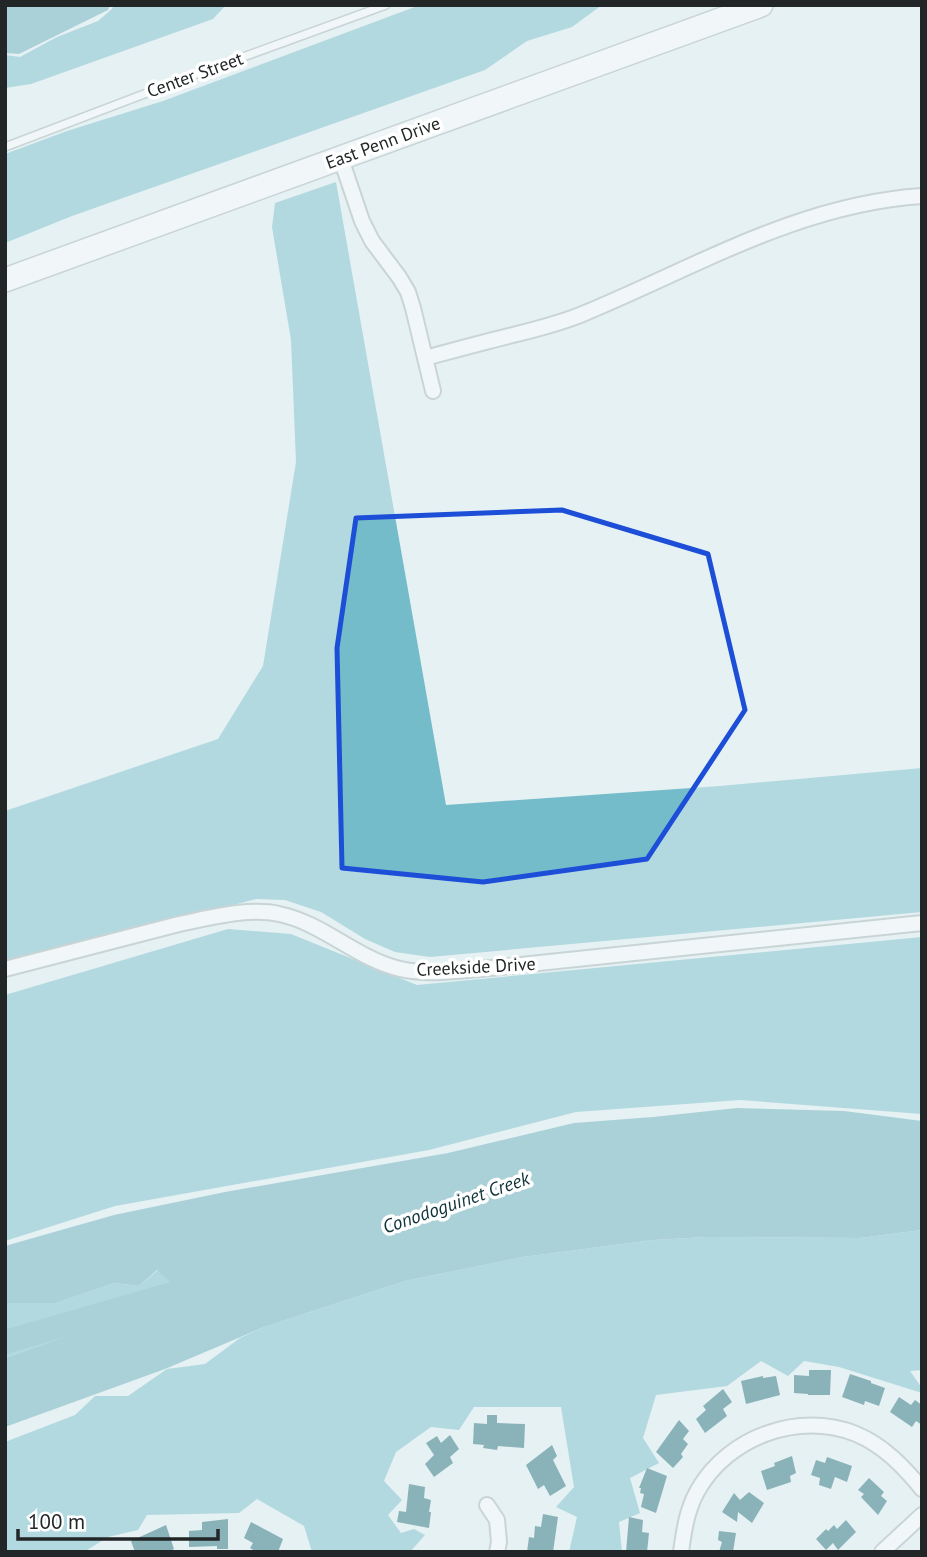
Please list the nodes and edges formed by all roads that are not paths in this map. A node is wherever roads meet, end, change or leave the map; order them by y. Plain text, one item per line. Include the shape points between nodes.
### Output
1 (386, 5) edge
2 (761, 5) edge
3 (5, 147) edge
4 (341, 159) junction
5 (922, 197) edge
6 (5, 280) edge
7 (425, 358) junction
8 (433, 391) dead end
9 (922, 923) edge
10 (5, 969) edge
11 (922, 1489) edge
12 (487, 1505) dead end
13 (922, 1515) edge
14 (497, 1552) edge
15 (681, 1552) edge
16 (882, 1552) edge

1 - 3 lane, Center Street
2 - 4 main road, East Penn Drive
4 - 6 main road, East Penn Drive
4 - 7 street via 362,222 408,292
5 - 7 street via 797,221 583,314
7 - 8 street
9 - 10 street, Creekside Drive via 432,972 398,969 306,923 266,911 179,924
11 - 15 street via 890,1455 856,1434 799,1426 766,1433 737,1447 708,1474 693,1498
12 - 14 street via 497,1520
13 - 16 street

